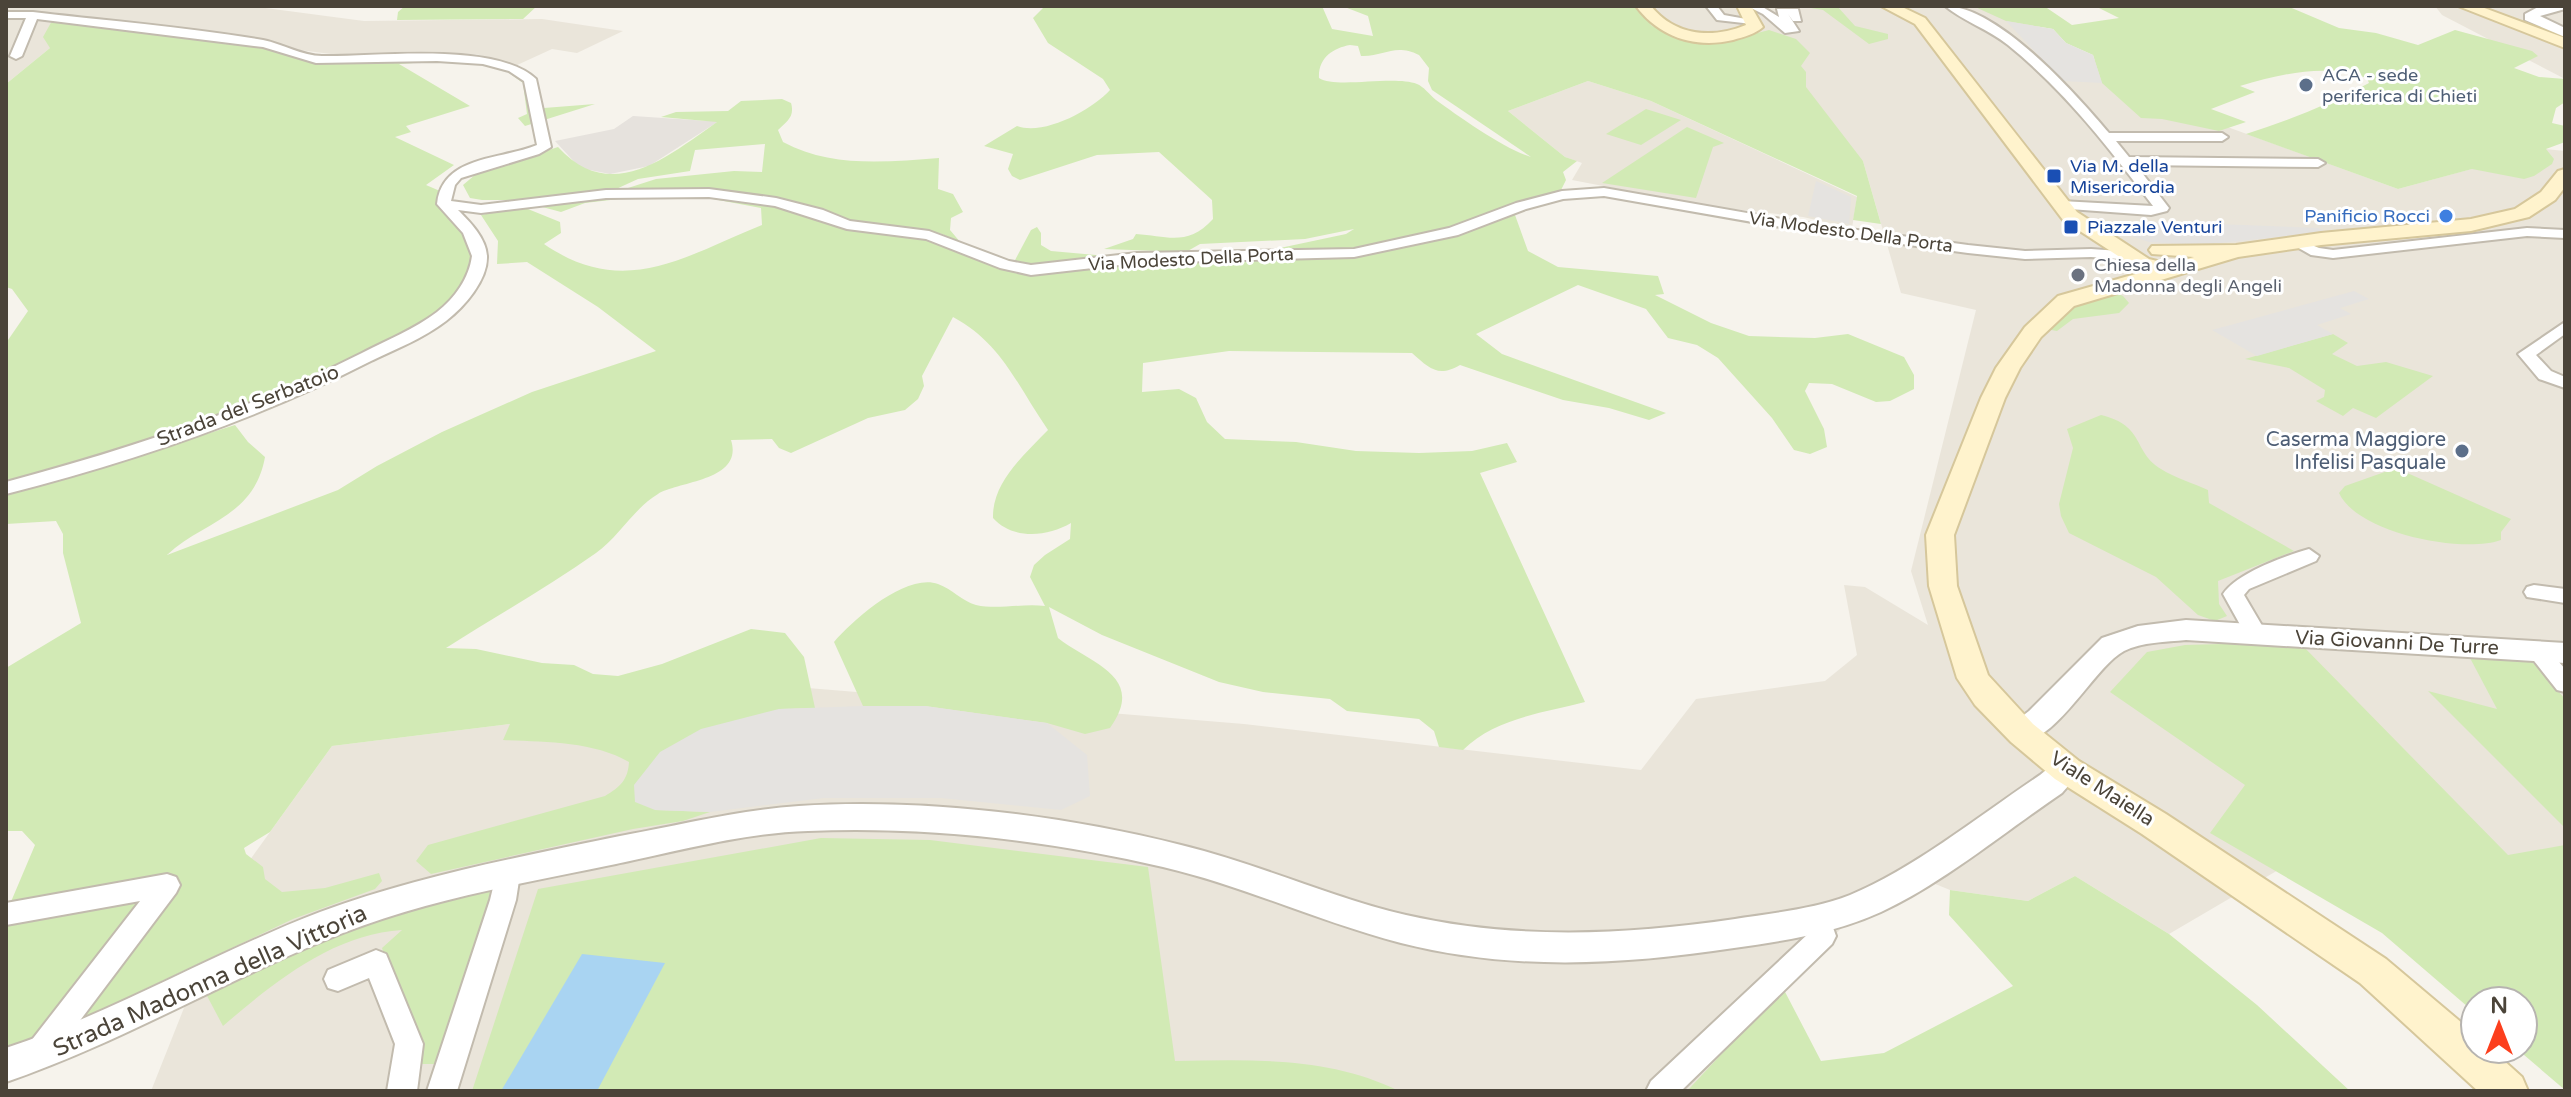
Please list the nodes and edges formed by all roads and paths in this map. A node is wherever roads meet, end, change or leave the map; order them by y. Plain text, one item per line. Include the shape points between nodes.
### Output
1 (1643, 6) edge
2 (1711, 6) edge
3 (1744, 6) edge
4 (1888, 6) edge
5 (1952, 6) edge
6 (2465, 6) edge
7 (2560, 6) edge
8 (1752, 14) edge
9 (6, 15) edge
10 (33, 15) junction
11 (1797, 19) dead end
12 (2565, 33) edge
13 (2565, 43) edge
14 (16, 56) dead end
15 (2105, 137) junction
16 (2222, 137) dead end
17 (2126, 161) junction
18 (2318, 163) dead end
19 (2565, 175) edge
20 (444, 204) junction
21 (2061, 205) junction
22 (2565, 234) edge
23 (2297, 243) junction
24 (2236, 251) junction
25 (2144, 254) junction
26 (2176, 268) junction
27 (2125, 284) junction
28 (2565, 327) edge
29 (2565, 383) edge
30 (6, 488) edge
31 (2309, 556) dead end
32 (2534, 592) dead end
33 (2565, 596) edge
34 (2256, 634) junction
35 (2551, 652) edge
36 (2565, 684) edge
37 (2022, 733) junction
38 (2067, 770) junction
39 (507, 874) junction
40 (6, 914) edge
41 (1818, 919) junction
42 (338, 979) dead end
43 (21, 1061) edge
44 (402, 1091) edge
45 (442, 1091) edge
46 (1661, 1091) edge
47 (2507, 1091) edge

1 - 8 main road via 1666,29 1699,39 1734,38 1755,27
2 - 8 street via 1721,18
3 - 8 main road
4 - 21 main road via 1920,21
5 - 15 street via 2016,43
6 - 13 main road
7 - 12 street via 2530,17
8 - 11 street via 1767,12 1789,31 1781,11 1794,11
9 - 10 street
10 - 14 street
10 - 20 street via 264,44 316,60 484,61 530,79 544,147 458,173 445,187
15 - 16 street
15 - 17 street
17 - 18 street
17 - 21 street via 2162,208
19 - 23 main road via 2548,196 2504,218
20 - 25 street, Via Modesto Della Porta via 481,209 606,194 709,193 776,202 847,225 929,235 1031,270 1137,258 1354,253 1453,232 1562,195 1604,192 1968,249 2025,255
20 - 30 street, Strada del Serbatoio via 474,238 479,262 448,312 347,368 271,401 81,468
21 - 25 main road via 2091,230
22 - 23 street via 2527,232 2333,254
23 - 24 main road
24 - 25 main road
24 - 26 main road, Viale Maiella
25 - 26 main road
25 - 27 main road
26 - 27 main road, Viale Maiella
27 - 37 main road, Viale Maiella via 2066,301 2033,332 1993,398 1940,535 1943,586 1973,678
28 - 29 street via 2526,354 2545,375
31 - 34 street via 2242,584 2233,594
32 - 33 street
34 - 35 street, Via Giovanni De Turre
34 - 37 street, Via Giovanni De Turre via 2186,630 2112,645
35 - 36 street, Via Giovanni De Turre
37 - 38 main road, Viale Maiella
38 - 41 street, Strada Madonna della Vittoria via 1910,878 1869,902
38 - 47 main road, Viale Maiella via 2373,971
39 - 41 street, Strada Madonna della Vittoria via 760,823 874,819 979,826 1160,853 1398,928 1509,949 1588,950
39 - 43 street, Strada Madonna della Vittoria via 402,899 330,924 93,1036
39 - 45 street
40 - 43 street via 167,885
41 - 46 street via 1823,936
42 - 44 street via 376,962 409,1044

